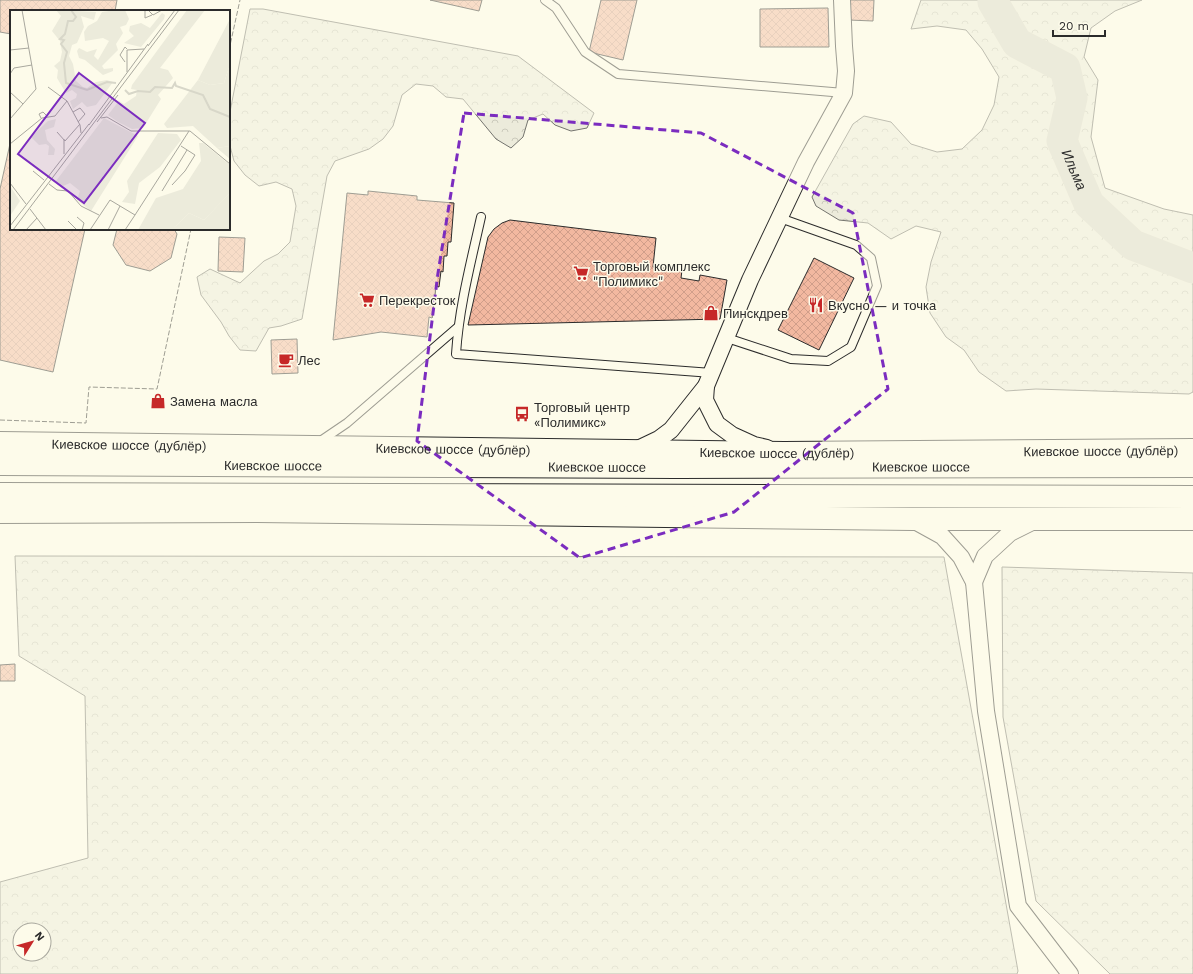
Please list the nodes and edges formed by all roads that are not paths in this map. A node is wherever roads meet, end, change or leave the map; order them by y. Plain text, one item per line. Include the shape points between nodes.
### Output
1 (545, 0) edge
2 (842, 0) edge
3 (557, 4) edge
4 (844, 93) junction
5 (481, 217) dead end
6 (780, 218) junction
7 (458, 327) junction
8 (727, 338) junction
9 (709, 379) junction
10 (0, 443) edge
11 (312, 447) junction
12 (1193, 450) edge
13 (631, 451) junction
14 (776, 460) junction
15 (0, 464) edge
16 (1193, 466) edge
17 (0, 494) edge
18 (1193, 497) edge
19 (0, 512) edge
20 (912, 519) junction
21 (1038, 519) junction
22 (1193, 519) edge
23 (974, 582) junction
24 (1070, 974) edge

1 - 3 lane
2 - 4 street via 846,71
3 - 4 lane via 585,52 618,74
4 - 6 street via 806,162
5 - 7 lane
6 - 8 street via 750,280
6 - 8 lane via 856,245 871,258 877,286 851,347 828,361 791,359
7 - 9 lane via 456,354
7 - 11 lane via 347,423
8 - 9 street
9 - 13 street via 671,430 649,445
9 - 14 street via 705,400 717,424
10 - 11 main road, Киевское шоссе (дублёр)
11 - 13 main road, Киевское шоссе (дублёр)
12 - 14 main road, Киевское шоссе (дублёр) via 911,452
13 - 14 main road, Киевское шоссе (дублёр)
14 - 15 main road, Киевское шоссе
14 - 16 main road, Киевское шоссе
17 - 18 main road
19 - 20 main road via 257,511
20 - 21 main road
20 - 23 street via 942,536 960,557
21 - 22 main road
21 - 23 street via 1010,533 985,556
23 - 24 street via 986,711 1018,906

